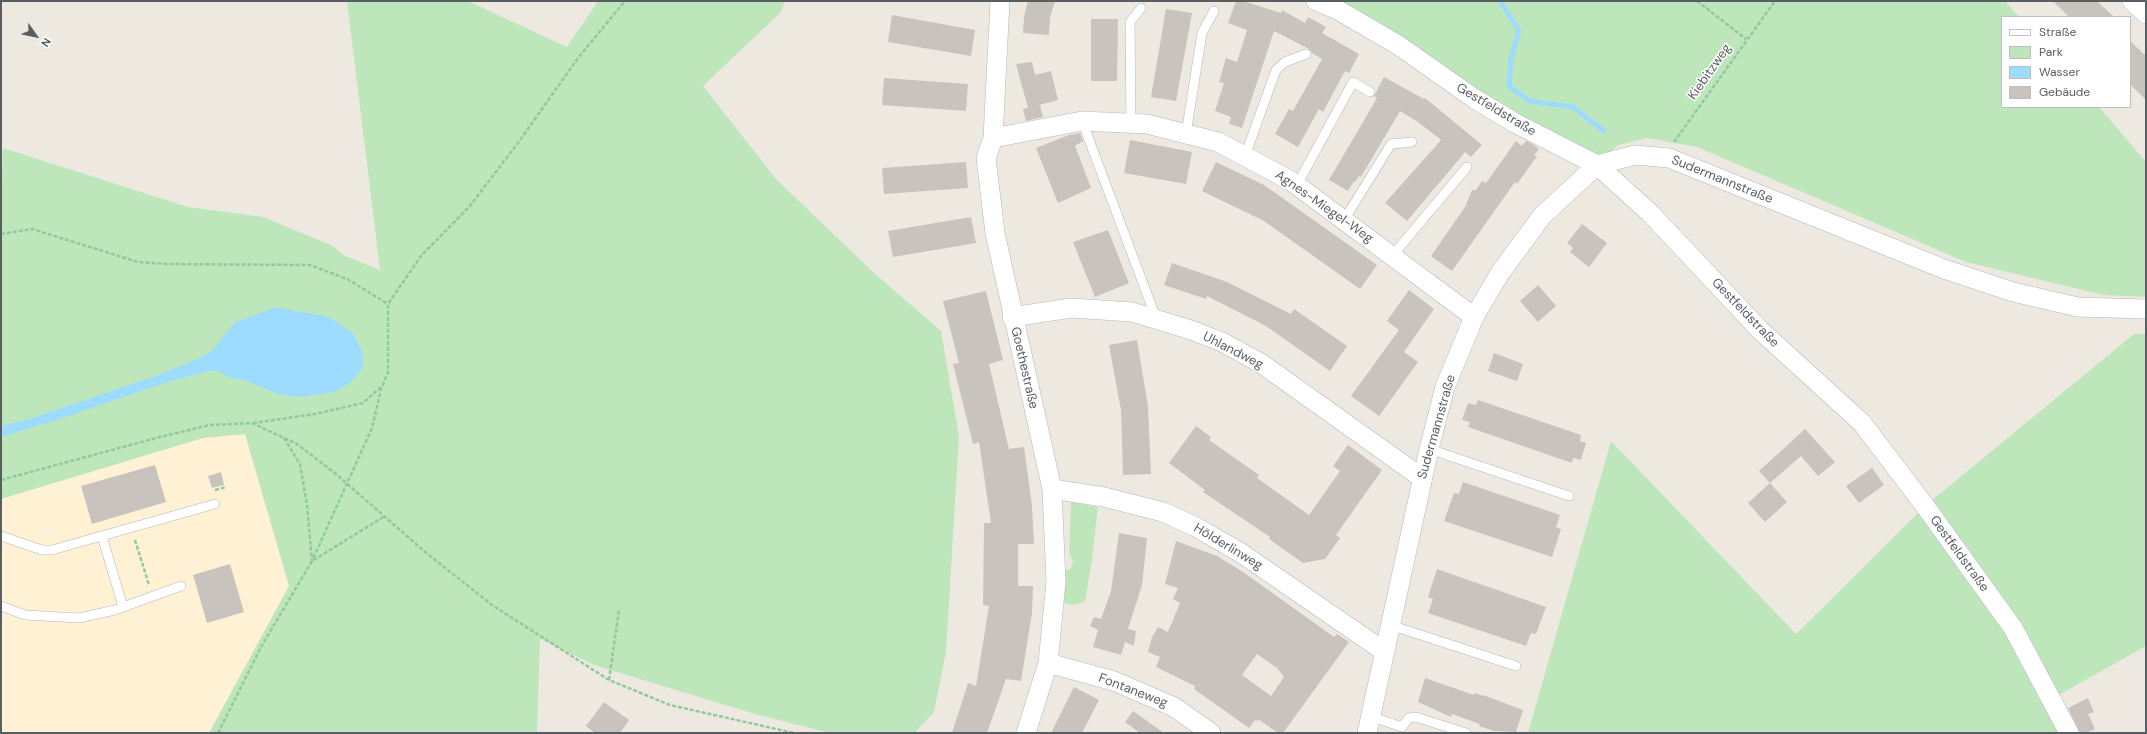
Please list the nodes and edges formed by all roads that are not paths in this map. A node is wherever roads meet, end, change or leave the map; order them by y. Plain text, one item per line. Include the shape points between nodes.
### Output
1 (1000, 1) edge
2 (1316, 1) edge
3 (2132, 1) edge
4 (1141, 8) dead end
5 (1214, 11) dead end
6 (2146, 14) edge
7 (1306, 54) dead end
8 (1370, 92) dead end
9 (1082, 121) junction
10 (1132, 123) junction
11 (1186, 134) junction
12 (993, 138) junction
13 (1412, 142) dead end
14 (1245, 156) junction
15 (1597, 165) junction
16 (1467, 167) dead end
17 (1297, 185) junction
18 (1344, 220) junction
19 (1392, 256) junction
20 (2146, 310) edge
21 (1012, 317) junction
22 (1474, 317) junction
23 (1156, 318) junction
24 (1429, 449) junction
25 (1422, 478) junction
26 (1052, 489) junction
27 (1569, 496) dead end
28 (215, 504) dead end
29 (1, 536) edge
30 (102, 536) junction
31 (181, 586) dead end
32 (1, 606) edge
33 (123, 607) junction
34 (1390, 625) junction
35 (1384, 652) junction
36 (1048, 663) junction
37 (1516, 666) dead end
38 (1368, 724) edge
39 (1404, 730) edge
40 (1209, 732) edge
41 (1026, 733) edge
42 (1466, 733) edge
43 (2069, 733) edge

1 - 12 street, Goethestraße
2 - 15 street, Gestfeldstraße via 1338,10 1398,45 1475,99 1515,123
3 - 6 street
4 - 10 lane via 1130,22
5 - 11 lane via 1202,33
7 - 14 lane via 1285,62 1276,70
8 - 17 lane via 1353,82
9 - 10 street, Agnes-Miegel-Weg
9 - 12 street, Agnes-Miegel-Weg
9 - 23 lane
10 - 11 street, Agnes-Miegel-Weg via 1147,124
11 - 14 street, Agnes-Miegel-Weg via 1218,142
12 - 21 street, Goethestraße via 986,158 995,233
13 - 18 lane via 1391,144
14 - 17 street, Agnes-Miegel-Weg
15 - 20 street, Sudermannstraße via 1635,155 1669,158 1944,269 2013,292 2078,307
15 - 22 street, Sudermannstraße via 1542,216 1500,273
15 - 43 street, Gestfeldstraße via 1650,213 1761,331 1862,423 2013,628
16 - 19 lane
17 - 18 street, Agnes-Miegel-Weg
18 - 19 street, Agnes-Miegel-Weg
19 - 22 street, Agnes-Miegel-Weg
21 - 23 street, Uhlandweg via 1071,308 1132,312
21 - 26 street, Goethestraße
22 - 24 street, Sudermannstraße via 1446,387
23 - 25 street, Uhlandweg via 1222,342 1262,364
24 - 25 street, Sudermannstraße
24 - 27 lane
25 - 34 street, Sudermannstraße
26 - 35 street, Hölderlinweg via 1104,497 1163,512 1196,527 1241,553
26 - 36 street, Goethestraße via 1056,582
28 - 30 lane
29 - 30 lane via 42,550 52,550
30 - 33 lane
31 - 33 lane
32 - 33 lane via 25,615 79,618
34 - 35 street, Sudermannstraße
34 - 37 lane
35 - 38 street, Sudermannstraße
36 - 40 street, Fontaneweg via 1114,681 1174,707
36 - 41 street, Goethestraße
38 - 39 lane
39 - 42 lane via 1409,718 1416,717

